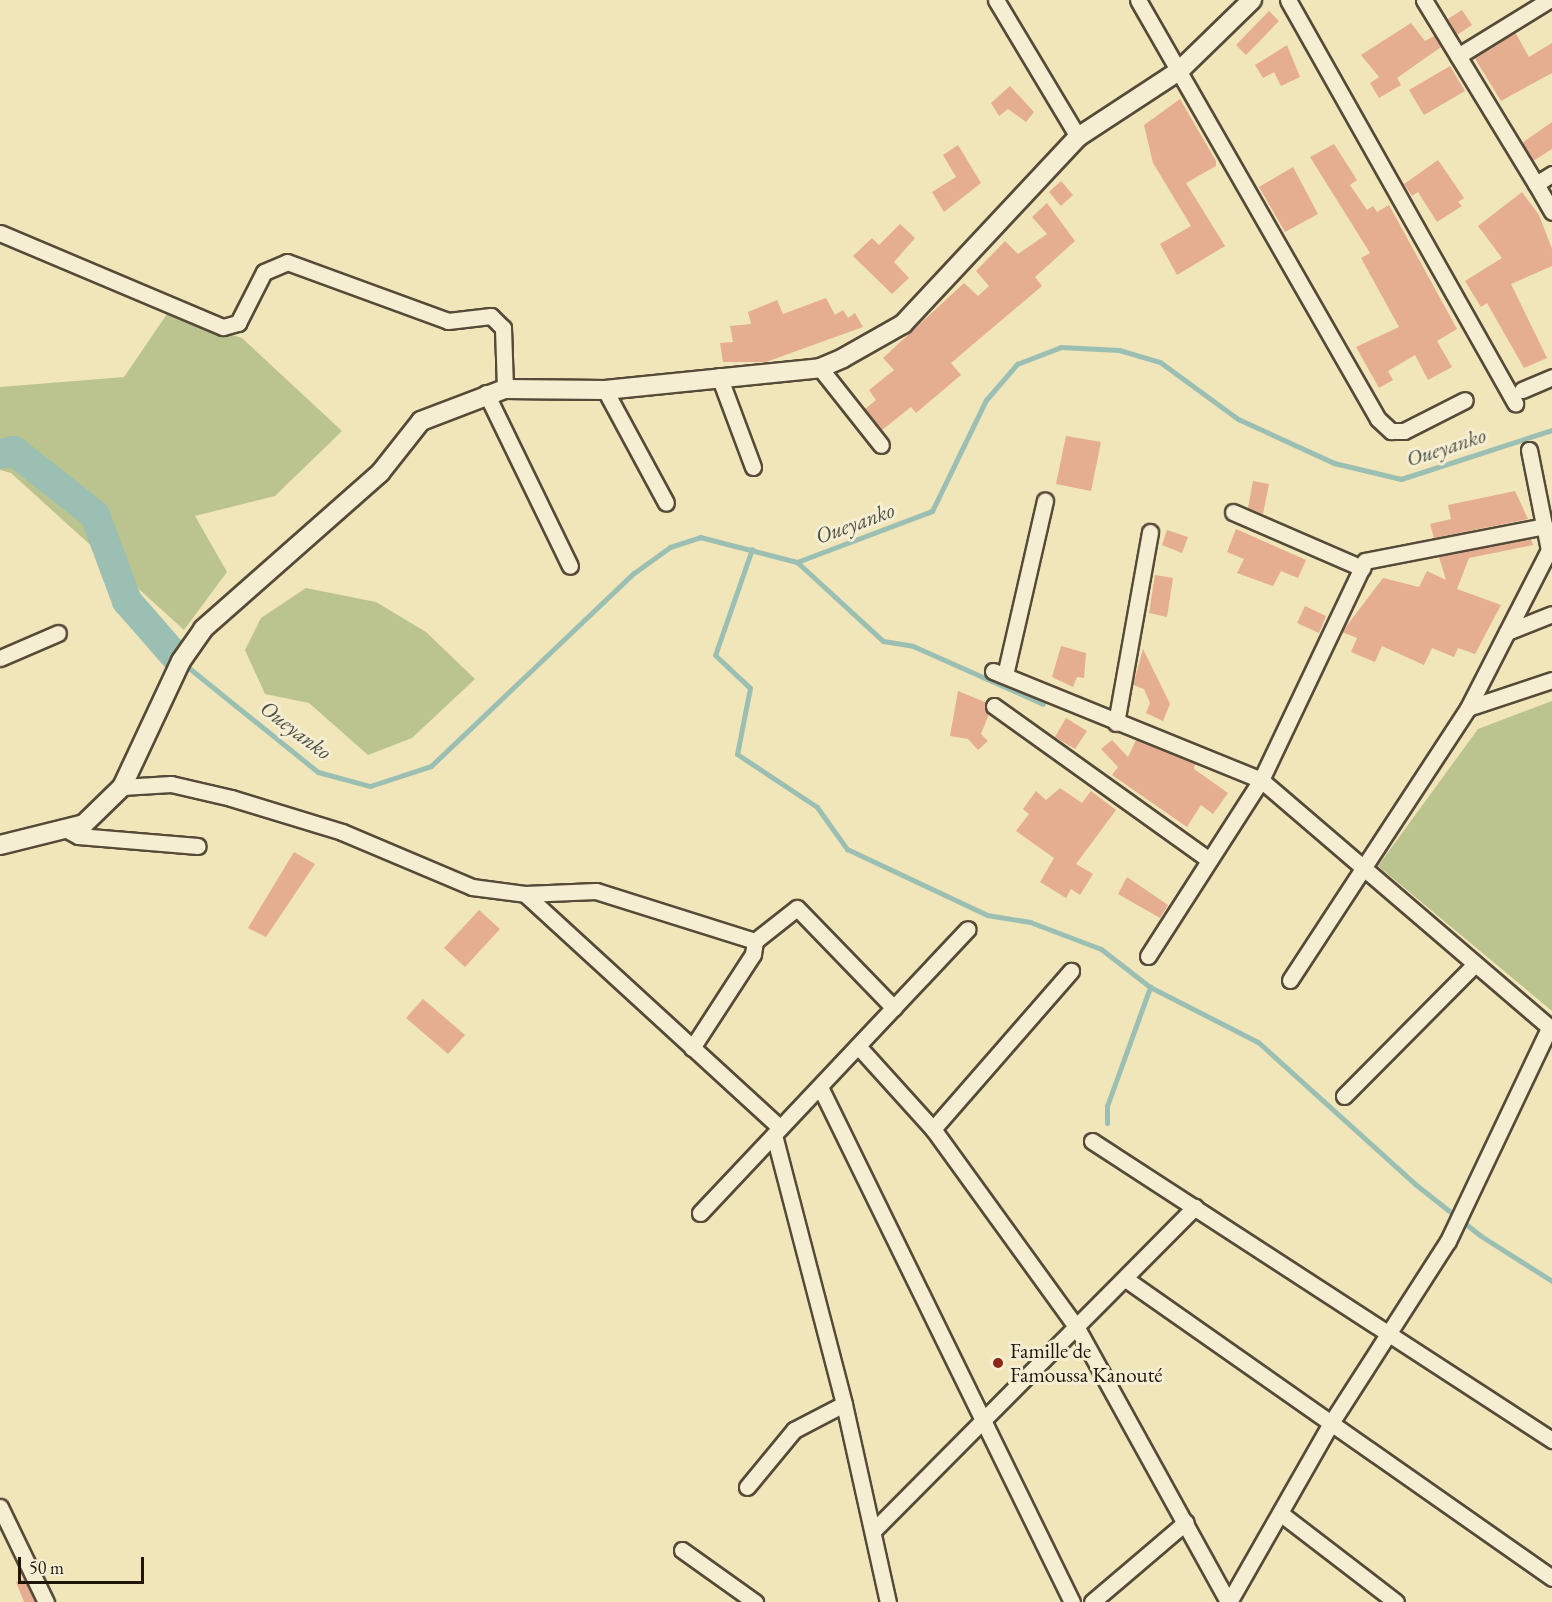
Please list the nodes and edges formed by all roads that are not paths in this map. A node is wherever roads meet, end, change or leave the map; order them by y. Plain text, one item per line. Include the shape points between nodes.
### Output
1 (996, 0) edge
2 (1138, 0) edge
3 (1252, 0) edge
4 (1288, 0) edge
5 (1424, 0) edge
6 (1549, 0) edge
7 (1458, 56) junction
8 (1179, 71) junction
9 (1078, 137) junction
10 (1552, 174) edge
11 (1536, 184) junction
12 (1552, 212) edge
13 (0, 234) edge
14 (820, 368) junction
15 (719, 376) junction
16 (1552, 377) edge
17 (505, 388) junction
18 (605, 390) junction
19 (486, 393) junction
20 (1465, 400) dead end
21 (881, 445) dead end
22 (1529, 450) dead end
23 (753, 467) dead end
24 (1045, 501) dead end
25 (666, 503) dead end
26 (1233, 512) dead end
27 (1545, 526) junction
28 (1150, 532) dead end
29 (570, 566) dead end
30 (1362, 567) junction
31 (1552, 615) edge
32 (1507, 632) junction
33 (58, 633) dead end
34 (0, 658) edge
35 (1552, 680) edge
36 (994, 706) dead end
37 (1468, 708) junction
38 (1116, 723) junction
39 (1261, 780) junction
40 (122, 788) junction
41 (66, 829) junction
42 (0, 845) edge
43 (198, 846) dead end
44 (1209, 860) junction
45 (1364, 868) junction
46 (525, 894) junction
47 (968, 929) dead end
48 (755, 941) junction
49 (1148, 956) dead end
50 (1475, 964) junction
51 (1071, 971) dead end
52 (1290, 980) dead end
53 (894, 1008) junction
54 (1551, 1029) edge
55 (858, 1046) junction
56 (693, 1048) junction
57 (820, 1087) junction
58 (1344, 1096) dead end
59 (933, 1129) junction
60 (777, 1131) junction
61 (1092, 1141) dead end
62 (1195, 1207) junction
63 (700, 1214) dead end
64 (1127, 1280) junction
65 (1077, 1328) junction
66 (1389, 1332) junction
67 (844, 1404) junction
68 (985, 1417) junction
69 (1331, 1423) junction
70 (1552, 1440) edge
71 (747, 1487) dead end
72 (0, 1507) edge
73 (1280, 1513) junction
74 (1186, 1522) junction
75 (875, 1529) junction
76 (682, 1550) dead end
77 (1552, 1578) edge
78 (46, 1602) edge
79 (755, 1602) edge
80 (888, 1602) edge
81 (1072, 1602) edge
82 (1092, 1602) edge
83 (1228, 1602) edge
84 (1396, 1602) edge

1 - 9 street
2 - 8 street
3 - 8 street
4 - 16 street via 1519,397
5 - 7 street
6 - 7 street
7 - 11 street
8 - 9 street
8 - 20 street via 1378,419 1391,431 1404,431
9 - 14 street via 903,324
10 - 11 street
11 - 12 street
13 - 17 street via 223,327 238,323 264,272 287,262 448,321 491,316 503,328
14 - 15 street
14 - 21 street
15 - 18 street
15 - 23 street
17 - 18 street
17 - 19 street
18 - 25 street
19 - 29 street
19 - 40 street via 422,421 380,473 203,629 181,661
22 - 27 street
24 - 38 street via 999,673
26 - 30 street
27 - 30 street via 1365,561
27 - 32 street via 1549,550
28 - 38 street
30 - 39 street
31 - 32 street
32 - 37 street
33 - 34 street
35 - 37 street
36 - 44 street
37 - 45 street
38 - 39 street
39 - 44 street
39 - 45 street
40 - 41 street via 84,824
40 - 46 street via 171,784 231,798 342,832 472,887
41 - 42 street
41 - 43 street via 78,836
44 - 49 street
45 - 50 street
45 - 52 street
46 - 48 street via 596,891
46 - 56 street
47 - 53 street
48 - 53 street via 797,908
48 - 56 street via 753,954
50 - 54 street
50 - 58 street
51 - 59 street
53 - 55 street
54 - 66 street via 1448,1241
55 - 57 street
55 - 59 street
56 - 60 street
57 - 60 street
57 - 68 street
59 - 65 street
60 - 63 street
60 - 67 street
61 - 62 street
62 - 64 street
62 - 66 street
64 - 65 street
64 - 69 street
65 - 68 street
65 - 74 street
66 - 69 street
66 - 70 street
67 - 71 street via 794,1430
67 - 75 street
68 - 75 street
68 - 81 street
69 - 73 street
69 - 77 street
72 - 78 street
73 - 83 street
73 - 84 street
74 - 82 street
74 - 83 street
75 - 80 street
76 - 79 street

